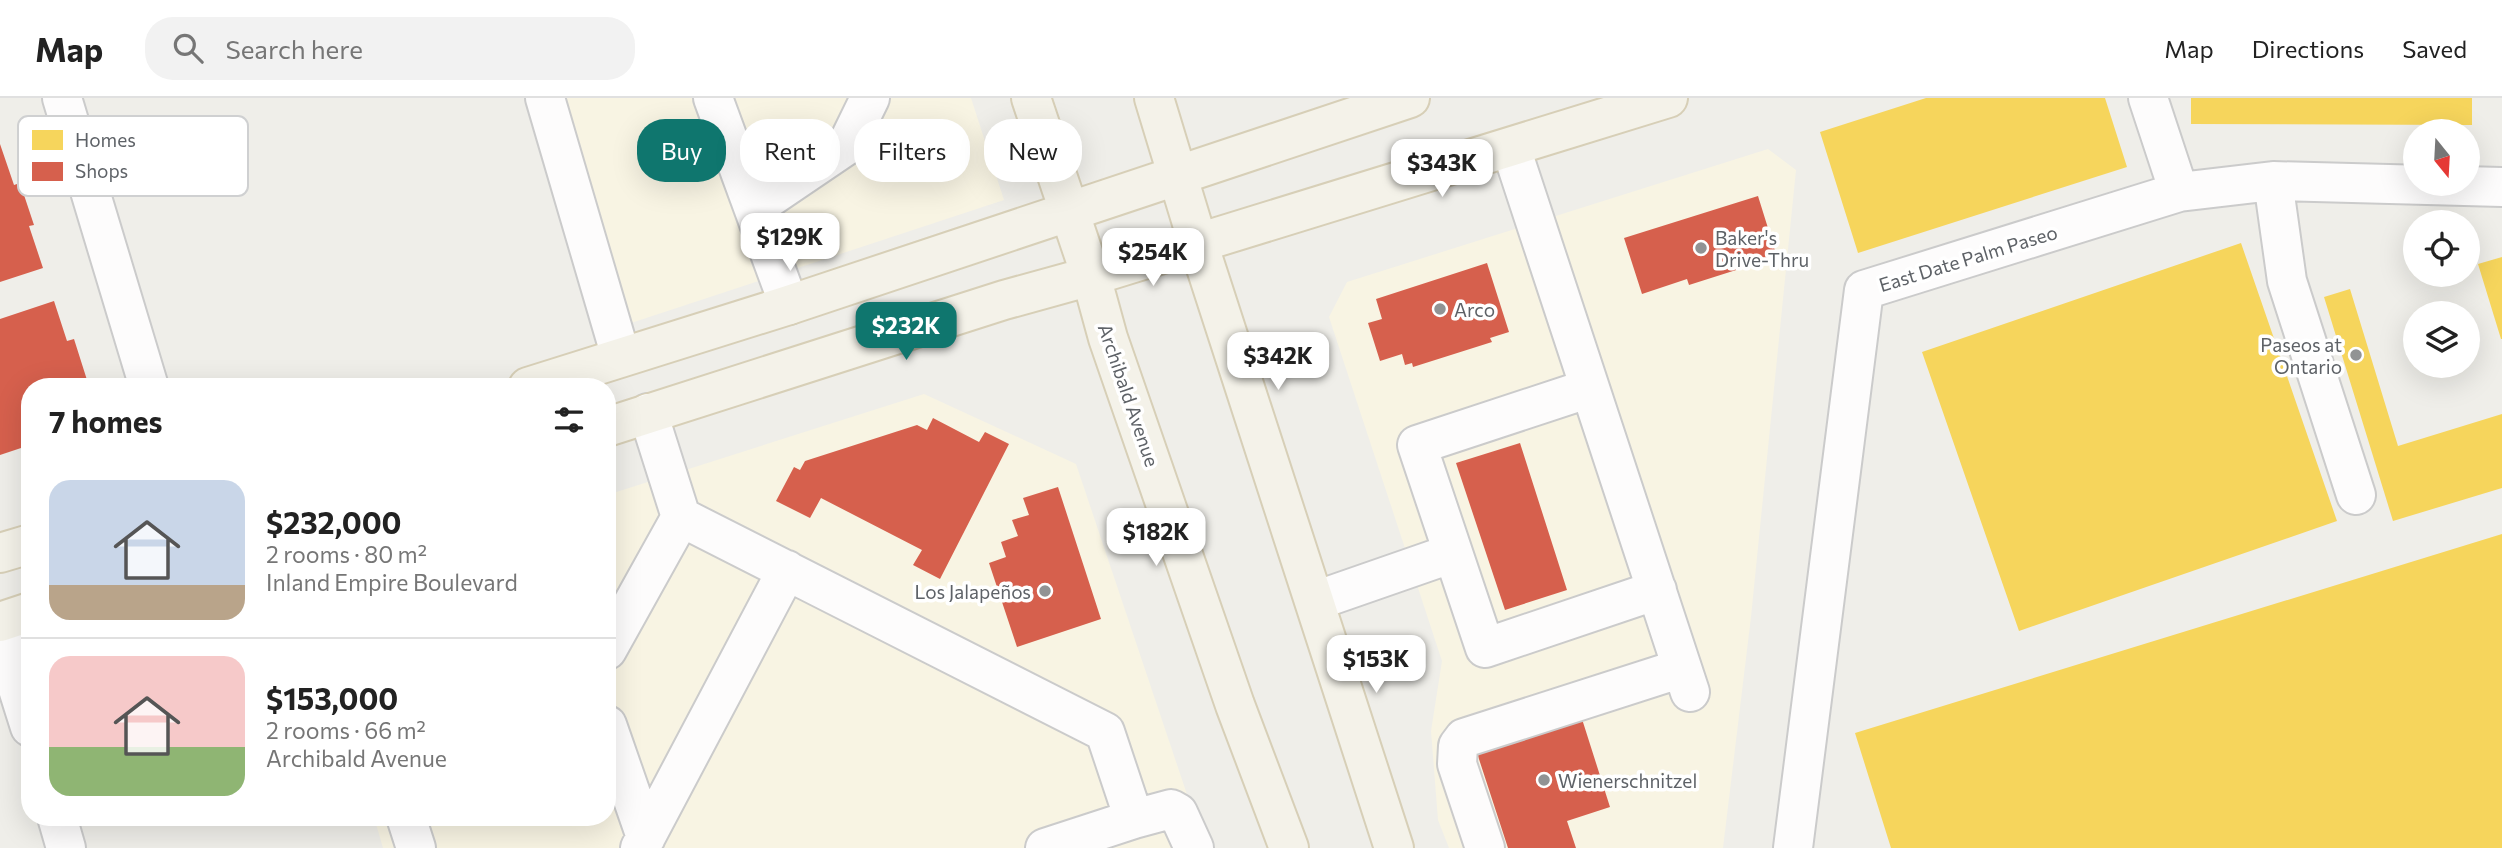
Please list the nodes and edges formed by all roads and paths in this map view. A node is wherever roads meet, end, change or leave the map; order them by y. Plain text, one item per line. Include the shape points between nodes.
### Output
1 (62, 98) edge
2 (545, 98) edge
3 (713, 98) edge
4 (870, 98) edge
5 (1031, 98) edge
6 (1154, 98) edge
7 (1410, 98) edge
8 (1668, 98) edge
9 (2148, 98) edge
10 (67, 116) edge
11 (1511, 148) junction
12 (1177, 175) junction
13 (2273, 181) junction
14 (2502, 187) edge
15 (2179, 192) junction
16 (92, 196) edge
17 (754, 208) junction
18 (1069, 213) junction
19 (1198, 243) junction
20 (1091, 276) junction
21 (789, 305) junction
22 (621, 358) junction
23 (146, 378) edge
24 (557, 378) edge
25 (1590, 388) junction
26 (648, 413) junction
27 (616, 424) edge
28 (2356, 495) dead end
29 (681, 517) junction
30 (21, 547) edge
31 (0, 553) edge
32 (1452, 553) junction
33 (787, 570) junction
34 (1657, 590) junction
35 (1315, 601) junction
36 (21, 615) edge
37 (0, 622) edge
38 (0, 632) edge
39 (616, 634) edge
40 (21, 698) edge
41 (616, 754) edge
42 (1135, 819) junction
43 (60, 826) edge
44 (409, 826) edge
45 (643, 843) edge
46 (66, 848) edge
47 (416, 848) edge
48 (1045, 848) edge
49 (1194, 848) edge
50 (1289, 848) edge
51 (1394, 848) edge
52 (1485, 848) edge
53 (1793, 848) edge

1 - 10 street
2 - 22 street
3 - 17 street
4 - 17 street via 847,145
5 - 18 main road, Archibald Avenue
6 - 12 main road
7 - 12 main road
8 - 11 main road
9 - 15 street
11 - 19 main road
11 - 25 street
12 - 18 main road
12 - 19 main road
13 - 14 street, East Date Palm Paseo
13 - 15 street, East Date Palm Paseo
13 - 28 street via 2287,281
15 - 53 street, East Date Palm Paseo via 1864,290
16 - 23 street
17 - 21 street
18 - 20 main road, Archibald Avenue
18 - 21 main road
19 - 20 main road
19 - 35 main road
20 - 26 main road
20 - 50 main road, Archibald Avenue via 1108,338 1235,705
21 - 22 main road
22 - 24 main road
25 - 32 street via 1417,446
25 - 34 street
26 - 27 main road
26 - 29 street
29 - 33 street
29 - 39 street
30 - 31 main road
32 - 34 street via 1485,648
32 - 35 street
33 - 42 street via 1105,732
33 - 45 street
34 - 52 street via 1686,680 1464,738 1458,746 1457,764
35 - 51 main road
36 - 37 main road
38 - 40 street
41 - 45 street
42 - 48 street
42 - 49 street via 1171,809 1178,813
43 - 46 street
44 - 47 street

